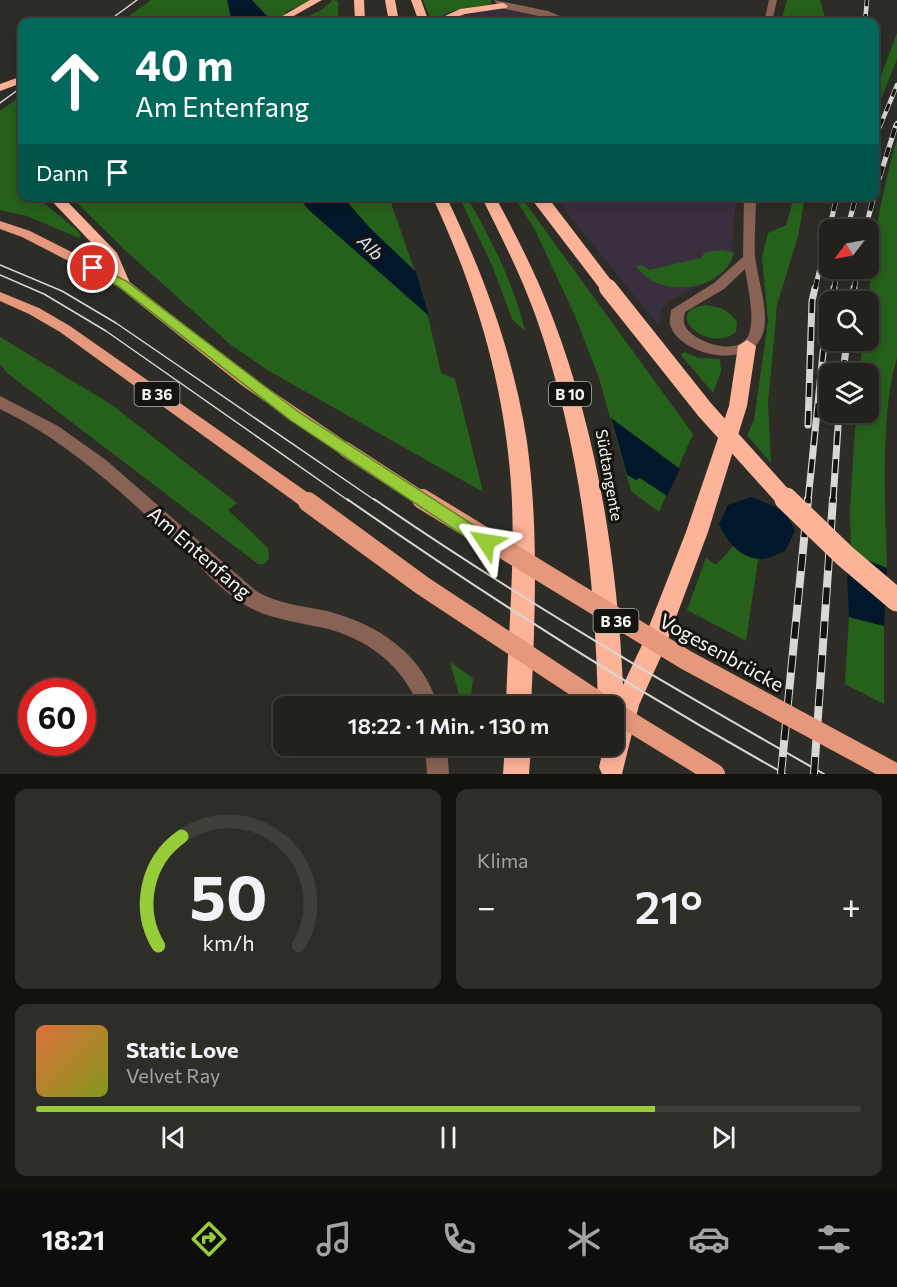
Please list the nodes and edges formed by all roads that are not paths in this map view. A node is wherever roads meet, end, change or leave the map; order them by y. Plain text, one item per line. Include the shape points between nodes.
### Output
1 (359, 0) edge
2 (390, 0) edge
3 (416, 0) edge
4 (773, 0) edge
5 (535, 1) edge
6 (313, 3) edge
7 (500, 3) edge
8 (285, 18) edge
9 (360, 18) edge
10 (393, 18) edge
11 (423, 18) edge
12 (446, 18) edge
13 (558, 18) edge
14 (563, 18) edge
15 (769, 18) edge
16 (18, 81) edge
17 (0, 88) edge
18 (59, 201) edge
19 (441, 201) edge
20 (491, 201) edge
21 (542, 201) edge
22 (750, 201) edge
23 (0, 225) edge
24 (749, 258) junction
25 (122, 283) junction
26 (0, 296) edge
27 (747, 346) junction
28 (0, 402) edge
29 (897, 600) edge
30 (424, 696) edge
31 (519, 696) edge
32 (590, 696) edge
33 (610, 696) edge
34 (624, 718) edge
35 (437, 756) edge
36 (517, 756) edge
37 (612, 762) edge
38 (438, 774) edge
39 (516, 774) edge
40 (715, 774) edge
41 (897, 774) edge

1 - 9 highway
2 - 10 highway
3 - 11 highway
4 - 15 street
5 - 14 street
6 - 8 highway
7 - 12 highway
7 - 13 street
16 - 17 highway
18 - 25 highway via 112,256
19 - 31 highway via 498,342 516,437 523,528
20 - 33 highway, Südtangente / B 10 via 540,300 565,372 600,556
21 - 29 highway, bridge via 723,434 794,509
22 - 24 street
23 - 25 main road via 26,234
24 - 27 street via 757,323 754,339
24 - 27 street via 719,286 684,305 675,318 680,331 697,345 723,351
25 - 41 main road, Vogesenbrücke / B 36, bridge via 245,380 486,542 631,630
26 - 32 main road, B 36, bridge via 65,329 423,586
27 - 37 highway via 741,393 697,532 627,704
28 - 30 street, Am Entenfang via 54,429 258,602 375,638 396,653
34 - 40 main road, bridge
35 - 38 street
36 - 39 highway

